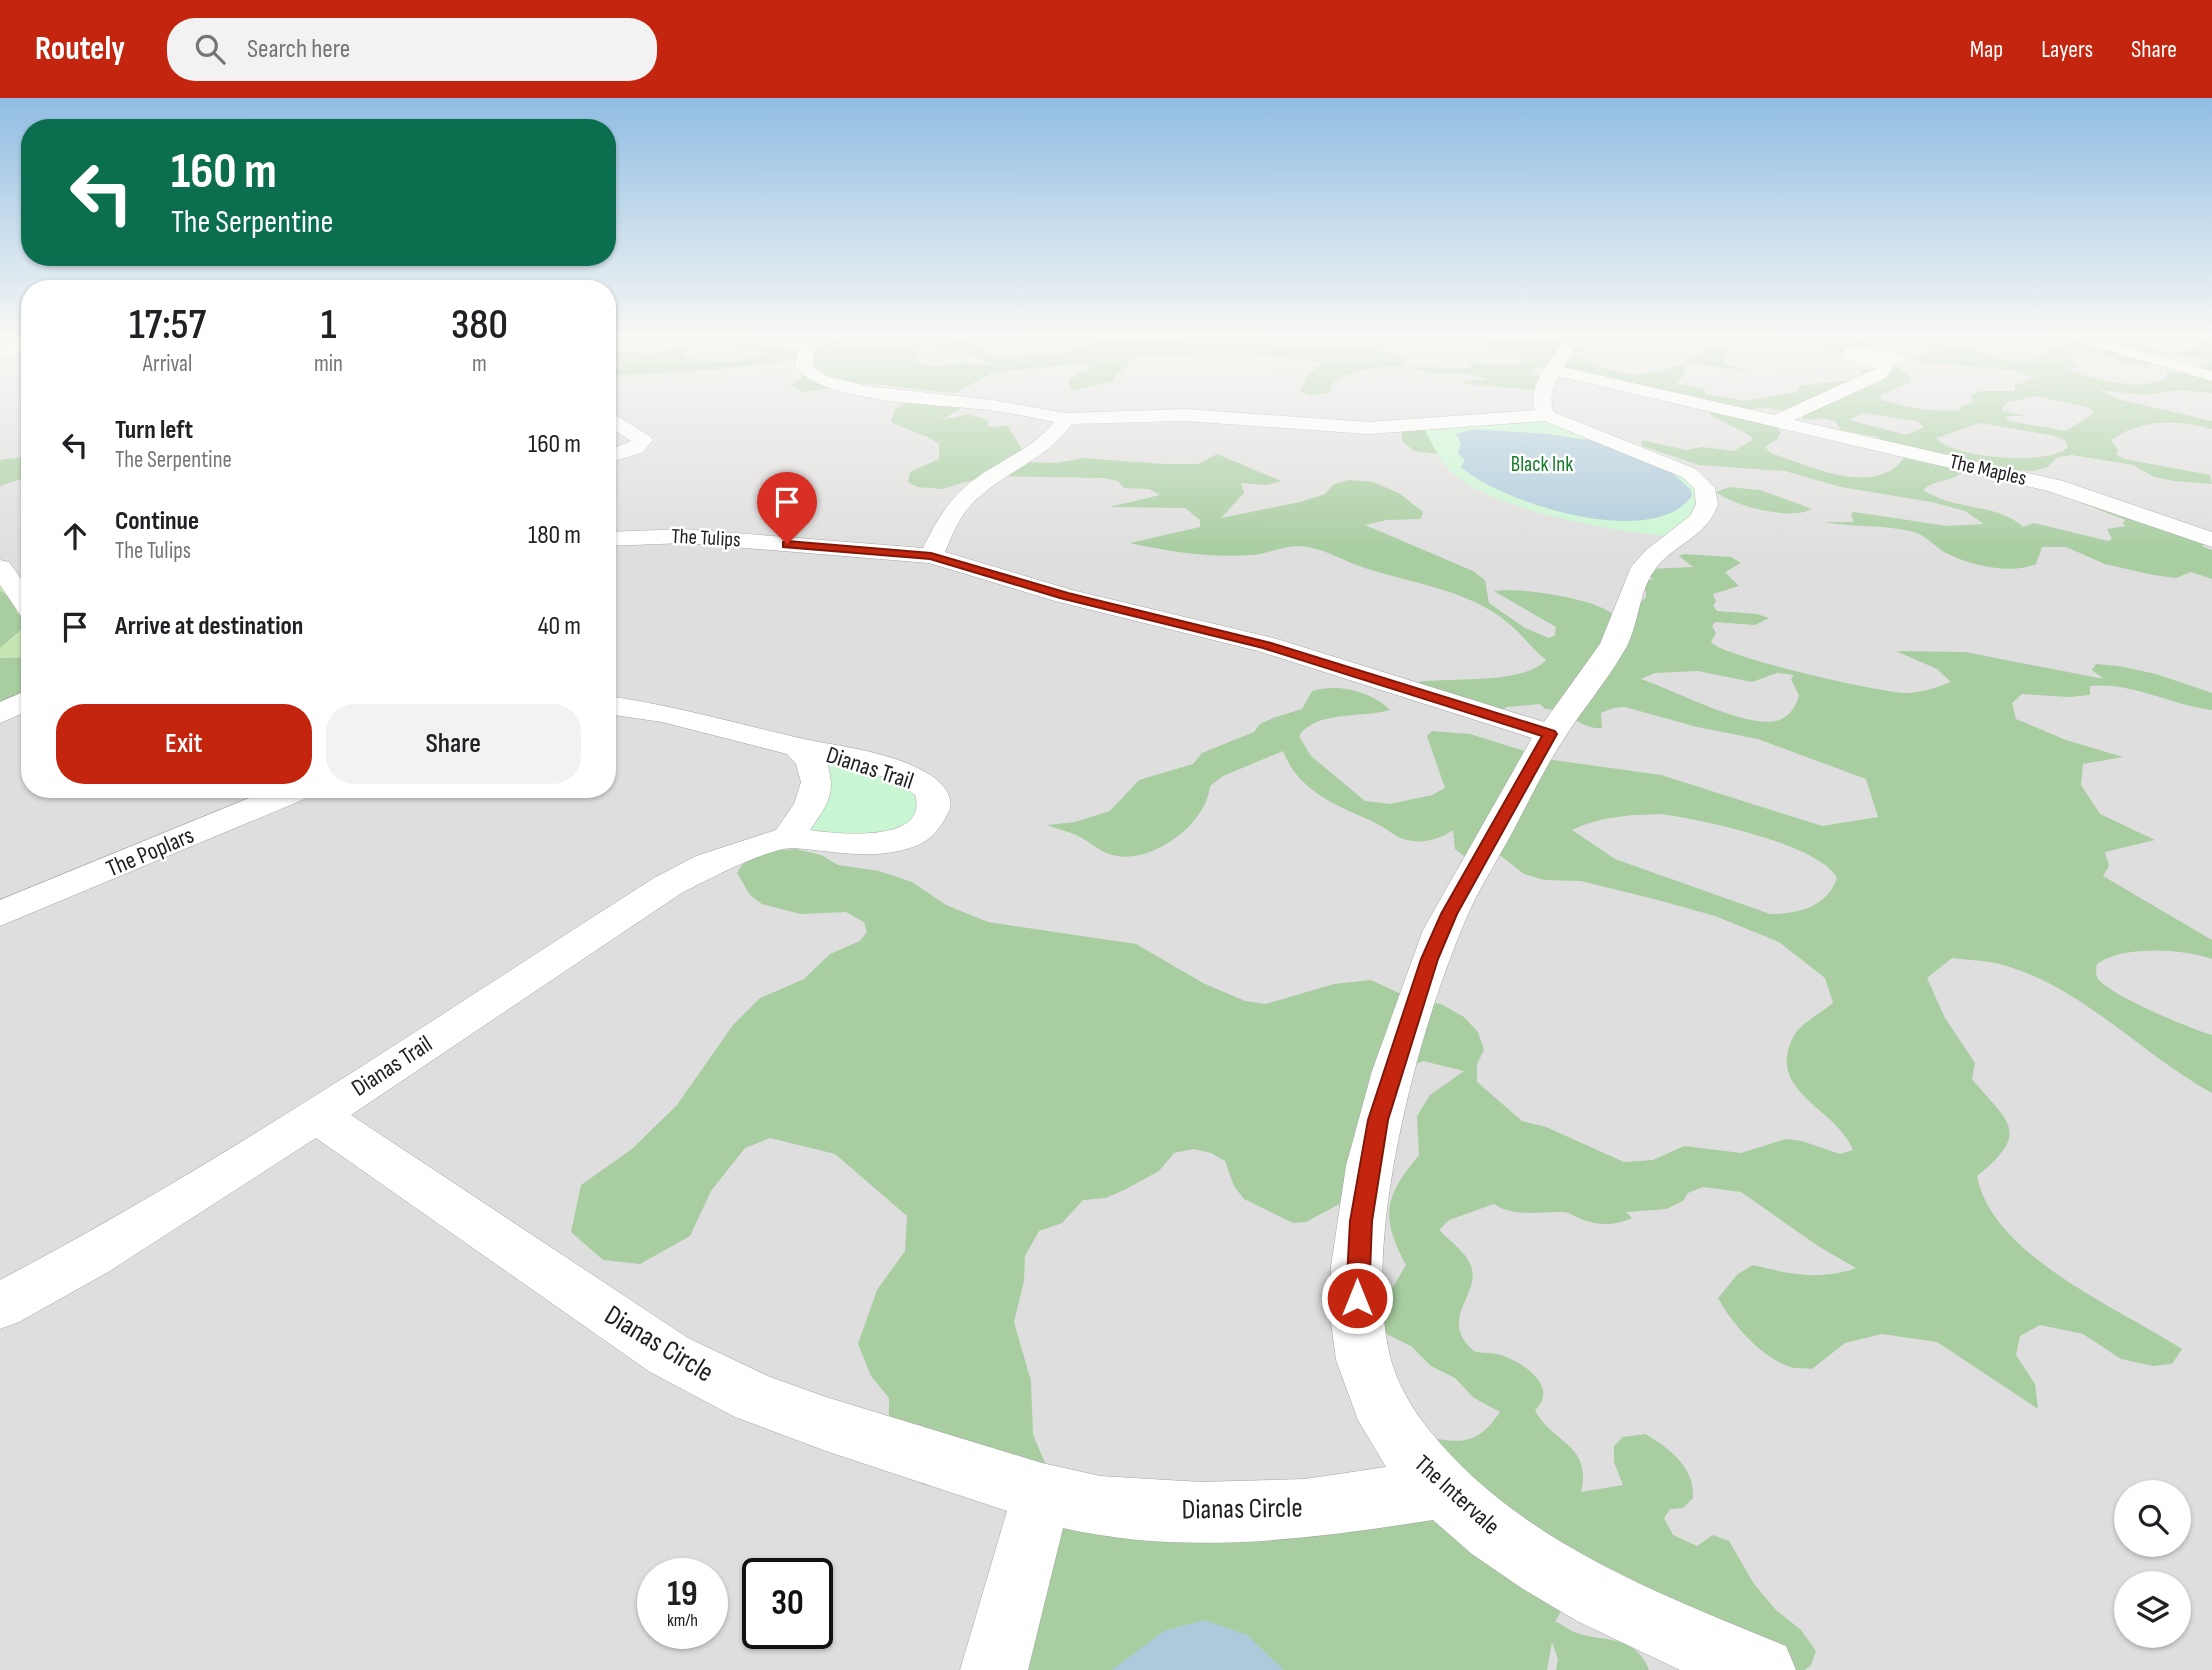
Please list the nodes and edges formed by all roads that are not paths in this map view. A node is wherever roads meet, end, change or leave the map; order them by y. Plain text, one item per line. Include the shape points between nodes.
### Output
1 (997, 408) edge
2 (1544, 408) edge
3 (1737, 408) edge
4 (1804, 408) edge
5 (1546, 415) junction
6 (1066, 419) junction
7 (1776, 421) junction
8 (616, 422) edge
9 (616, 454) edge
10 (616, 539) edge
11 (2212, 540) edge
12 (931, 556) junction
13 (0, 567) edge
14 (21, 597) edge
15 (21, 703) edge
16 (616, 706) edge
17 (0, 714) edge
18 (1550, 734) junction
19 (798, 747) junction
20 (277, 798) edge
21 (788, 837) junction
22 (0, 914) edge
23 (317, 1115) junction
24 (0, 1306) edge
25 (1443, 1489) junction
26 (1042, 1493) junction
27 (994, 1670) edge
28 (1762, 1670) edge

1 - 6 street
2 - 5 street
3 - 7 street, The Maples
4 - 7 street
5 - 6 street via 1369,428 1185,415
5 - 18 street, The Intervale via 1677,466 1697,478 1708,494 1699,520 1642,569 1617,639
6 - 12 street via 1051,440 970,493 949,516
7 - 11 street, The Maples via 2055,486
8 - 9 street via 643,440 635,449
10 - 12 street, The Tulips via 684,536
12 - 18 street, The Tulips via 1064,596 1245,639
13 - 14 street
15 - 17 street
16 - 19 street, Dianas Trail via 662,713
18 - 25 street, The Intervale via 1449,914 1430,959 1378,1120 1361,1221 1356,1277 1360,1338 1377,1400 1410,1453
19 - 21 street, Dianas Trail via 811,762 817,782 811,804
19 - 21 street, Dianas Trail via 908,777 928,789 935,804 918,828 879,844 843,846
20 - 22 street, The Poplars
21 - 23 street, Dianas Trail via 709,864 667,886
23 - 24 street, Dianas Trail via 89,1257
23 - 26 street, Dianas Circle via 669,1355 755,1398
25 - 26 street, Dianas Circle via 1305,1508 1201,1513 1100,1506
25 - 28 street, The Intervale via 1484,1524 1583,1589 1666,1633
26 - 27 street

